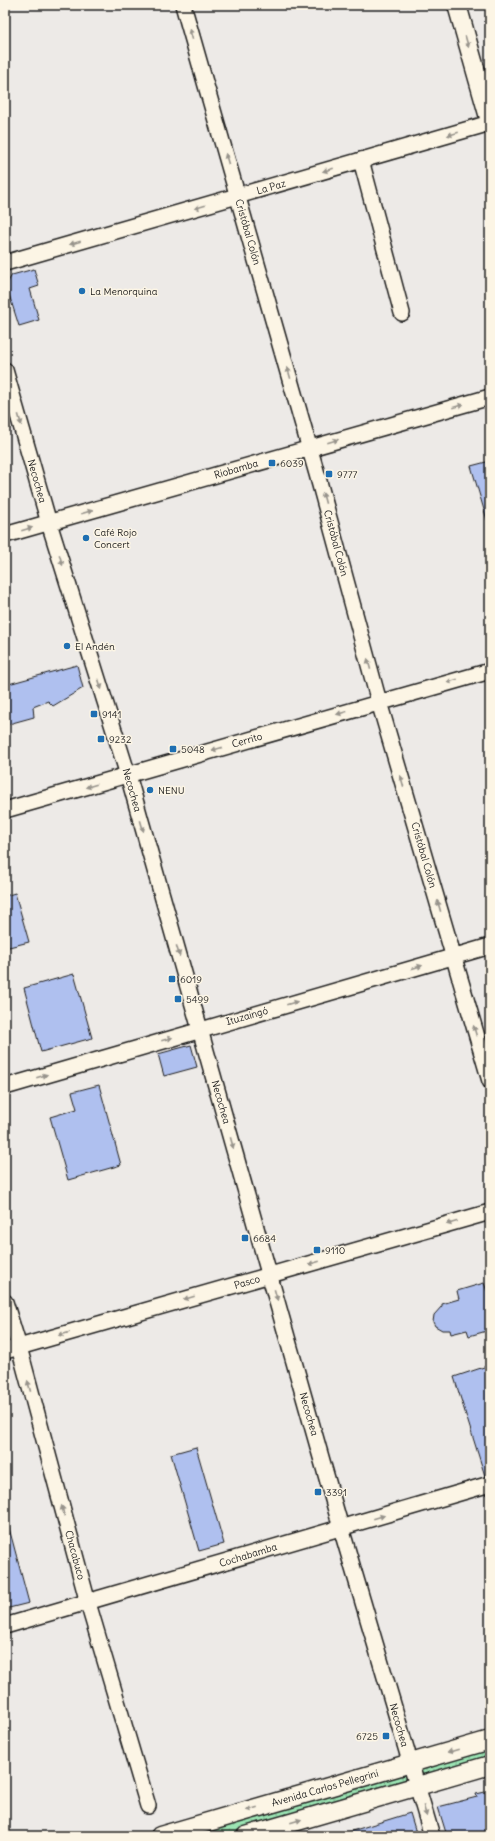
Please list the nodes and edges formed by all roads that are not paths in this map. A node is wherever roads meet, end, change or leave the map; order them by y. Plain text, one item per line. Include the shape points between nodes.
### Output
1 (183, 5) edge
2 (457, 5) edge
3 (490, 122) edge
4 (362, 160) junction
5 (238, 196) junction
6 (5, 263) edge
7 (402, 313) dead end
8 (5, 370) edge
9 (490, 397) edge
10 (310, 447) junction
11 (49, 523) junction
12 (5, 536) edge
13 (490, 671) edge
14 (379, 702) junction
15 (128, 775) junction
16 (5, 810) edge
17 (490, 946) edge
18 (453, 956) junction
19 (200, 1030) junction
20 (490, 1082) edge
21 (5, 1087) edge
22 (490, 1212) edge
23 (270, 1275) junction
24 (5, 1302) edge
25 (12, 1349) edge
26 (490, 1484) edge
27 (341, 1528) junction
28 (88, 1603) junction
29 (5, 1626) edge
30 (490, 1740) edge
31 (410, 1763) junction
32 (490, 1765) edge
33 (418, 1785) junction
34 (148, 1806) dead end
35 (160, 1836) edge
36 (246, 1836) edge
37 (432, 1836) edge

5 -> 1 street, Cristóbal Colón
2 -> 3 main road
3 -> 4 street, La Paz
4 -> 5 street, La Paz
4 - 7 street
5 -> 6 street, La Paz
10 -> 5 street, Cristóbal Colón
8 -> 11 street, Necochea
10 -> 9 street, Riobamba
11 -> 10 street, Riobamba
14 -> 10 street, Cristóbal Colón
12 -> 11 street, Riobamba
11 -> 15 street, Necochea
13 -> 14 street, Cerrito
14 -> 15 street, Cerrito
18 -> 14 street, Cristóbal Colón
15 -> 16 street, Cerrito
15 -> 19 street, Necochea
17 - 18 street, Ituzaingó
19 -> 18 street, Ituzaingó
20 -> 18 street, Cristóbal Colón
21 -> 19 street, Ituzaingó
19 -> 23 street, Necochea
22 -> 23 street, Pasco
23 -> 25 street, Pasco
23 -> 27 street, Necochea
24 - 25 street, Chacabuco
28 -> 25 street, Chacabuco
27 -> 26 street, Cochabamba
27 - 28 street, Cochabamba
27 - 31 street, Necochea
28 - 29 street, Cochabamba
28 - 34 street, Chacabuco
30 -> 31 main road, Avenida Carlos Pellegrini
31 - 33 street, Necochea
31 -> 35 main road, Avenida Carlos Pellegrini
32 - 33 main road
36 -> 33 main road
33 -> 37 street, Necochea

